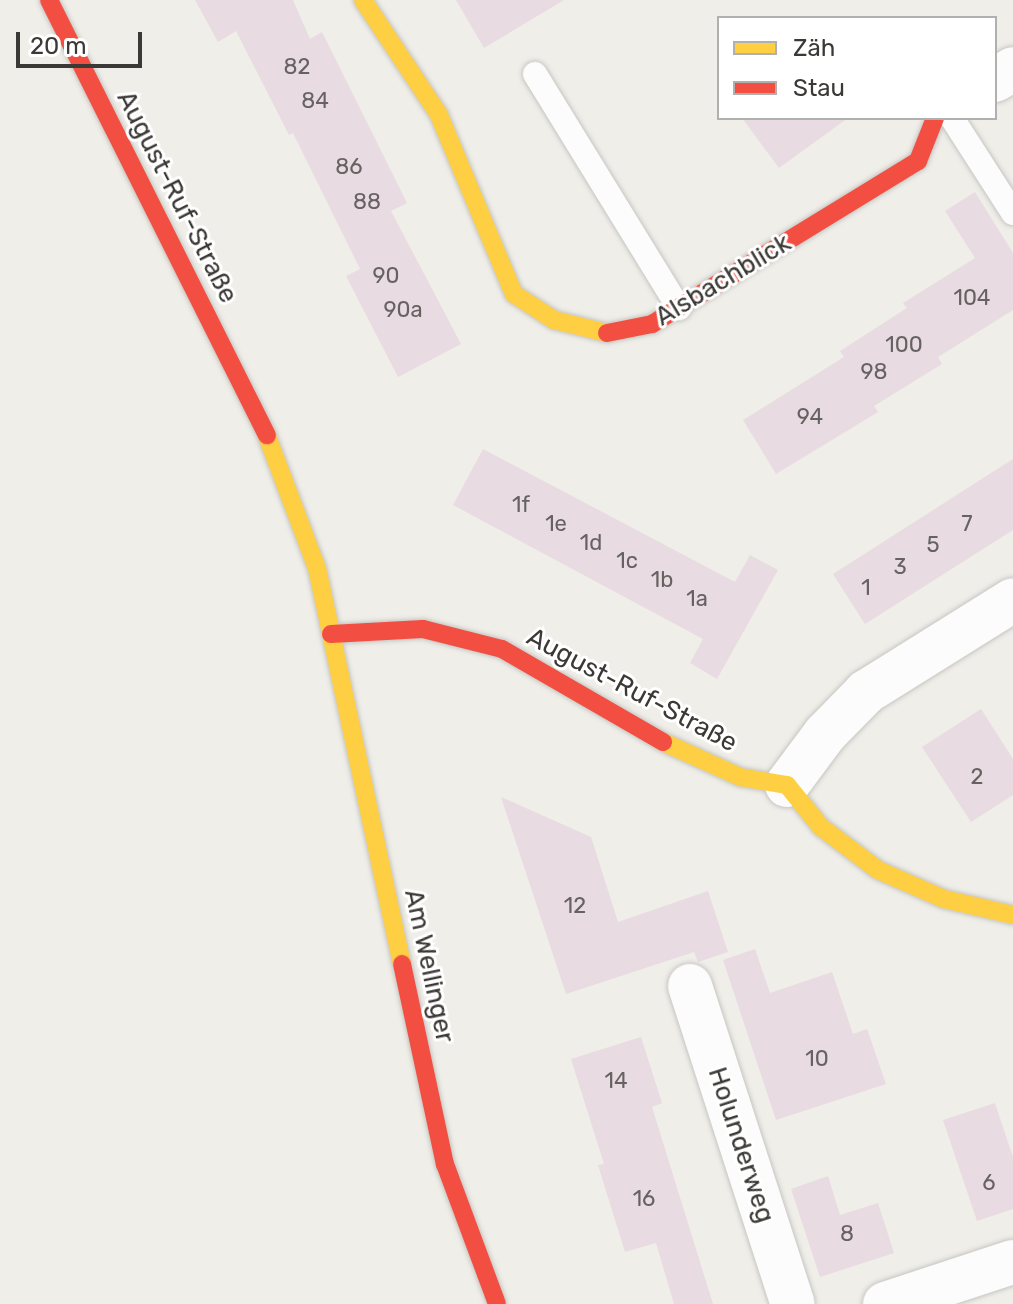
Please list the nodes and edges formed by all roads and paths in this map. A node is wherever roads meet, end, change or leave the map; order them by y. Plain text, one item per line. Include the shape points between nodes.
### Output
1 (49, 0) edge
2 (363, 0) edge
3 (535, 74) dead end
4 (934, 120) edge
5 (953, 120) edge
6 (1013, 213) edge
7 (679, 308) junction
8 (1013, 600) edge
9 (331, 634) junction
10 (787, 785) junction
11 (1013, 915) edge
12 (690, 986) dead end
13 (1013, 1262) edge
14 (497, 1304) edge
15 (793, 1304) edge
16 (885, 1304) edge

1 - 9 street, August-Ruf-Straße via 287,479 317,568
2 - 7 street, Alsbachblick via 439,115 514,294 554,320 604,334 652,324
3 - 7 lane
4 - 7 street, Alsbachblick via 918,161
5 - 6 lane
8 - 10 street via 866,692 825,734
9 - 10 street, August-Ruf-Straße via 423,629 502,649 691,758 740,777
9 - 14 street, Am Wellinger via 445,1164
10 - 11 street via 821,827 878,870 944,899
12 - 15 street, Holunderweg
13 - 16 street

